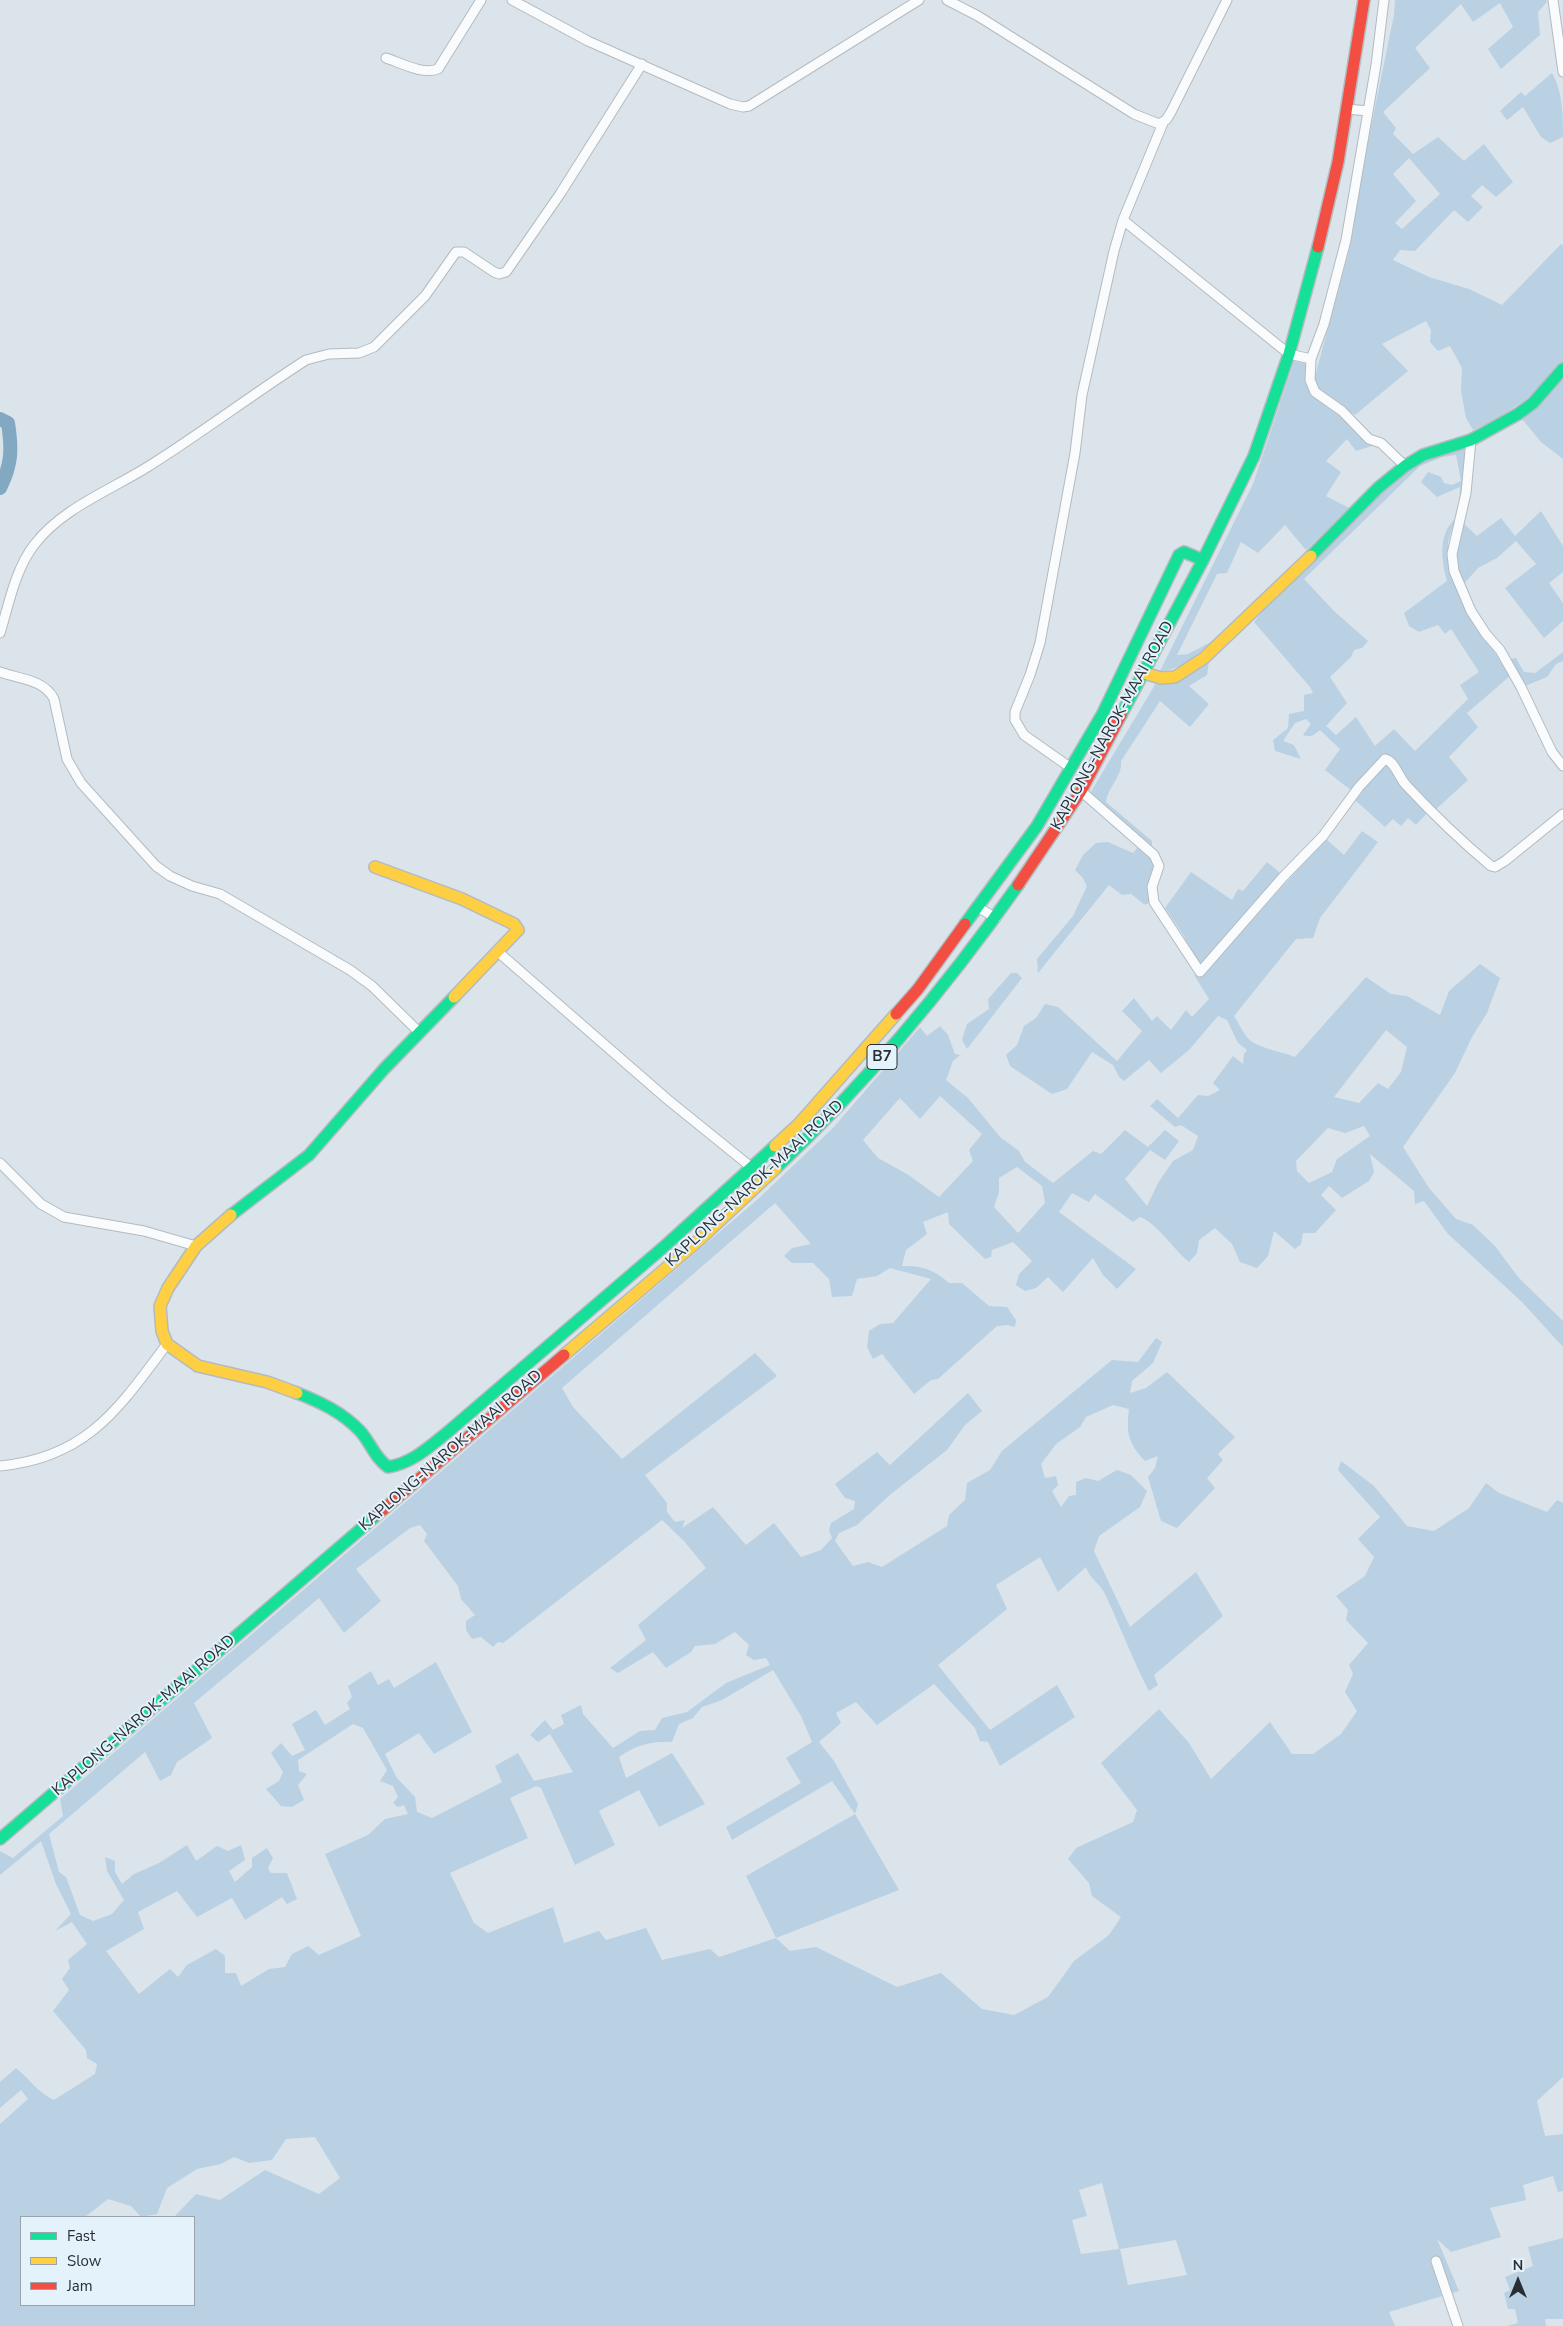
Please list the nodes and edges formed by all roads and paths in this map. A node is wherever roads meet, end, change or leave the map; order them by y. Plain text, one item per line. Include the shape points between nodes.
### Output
1 (481, 0) edge
2 (512, 0) edge
3 (919, 0) edge
4 (947, 0) edge
5 (1227, 0) edge
6 (1364, 0) edge
7 (1384, 0) edge
8 (1553, 0) edge
9 (386, 58) dead end
10 (642, 64) junction
11 (1563, 72) edge
12 (1347, 109) junction
13 (1368, 111) junction
14 (1163, 123) junction
15 (1123, 220) junction
16 (1289, 354) junction
17 (1311, 359) junction
18 (1563, 369) edge
19 (1471, 440) junction
20 (1405, 466) junction
21 (1202, 560) junction
22 (0, 633) edge
23 (0, 672) edge
24 (1144, 673) junction
25 (1563, 766) edge
26 (1071, 768) junction
27 (1081, 791) junction
28 (1563, 814) edge
29 (375, 867) dead end
30 (979, 908) junction
31 (996, 918) junction
32 (497, 951) junction
33 (419, 1032) junction
34 (879, 1032) junction
35 (893, 1044) junction
36 (0, 1163) edge
37 (751, 1167) junction
38 (196, 1246) junction
39 (167, 1344) junction
40 (0, 1466) edge
41 (0, 1839) edge
42 (1436, 2261) dead end
43 (1458, 2326) edge

1 - 9 street via 438,69 416,68
2 - 10 street via 588,41
3 - 10 street via 749,106 730,104
4 - 14 street via 1134,114 1149,122
5 - 14 street
6 - 12 main road, KAPLONG-NAROK-MAAI ROAD / B7
7 - 13 street
8 - 11 street
10 - 22 street via 560,194 506,272 494,272 464,252 456,252 424,296 374,347 359,353 329,354 306,360 151,465 72,512 51,528 26,558
12 - 13 street
12 - 16 main road, KAPLONG-NAROK-MAAI ROAD / B7 via 1326,215
13 - 17 street via 1346,240
14 - 15 street
15 - 16 street
15 - 26 street via 1082,395 1070,481 1040,643 1015,712 1015,720 1024,735
16 - 17 street
16 - 21 main road, KAPLONG-NAROK-MAAI ROAD / B7 via 1254,456
17 - 20 street via 1310,380 1315,392
18 - 19 main road via 1533,402
19 - 20 main road via 1423,455
19 - 25 street via 1466,493 1452,554 1454,571 1471,611 1500,650 1552,752
20 - 24 main road via 1378,488 1204,658 1175,677 1161,678
21 - 24 main road, KAPLONG-NAROK-MAAI ROAD / B7
21 - 26 main road via 1184,552 1178,557 1103,713
23 - 33 street via 49,690 54,699 67,759 81,782 156,866 192,886 220,894 350,970 372,986
24 - 27 main road, KAPLONG-NAROK-MAAI ROAD / B7
26 - 30 main road via 1028,842
27 - 28 street via 1154,855 1159,866 1152,887 1154,902 1200,972 1323,836 1358,786 1385,759 1392,762 1403,781 1423,803 1491,866 1505,861
27 - 31 main road, KAPLONG-NAROK-MAAI ROAD / B7
29 - 32 main road via 462,899 514,924 518,930
30 - 31 street
30 - 34 main road via 918,989
31 - 35 main road, KAPLONG-NAROK-MAAI ROAD / B7
32 - 33 main road
32 - 37 street
33 - 38 main road via 308,1155 238,1208
34 - 35 street
34 - 37 main road via 799,1124
35 - 41 main road, KAPLONG-NAROK-MAAI ROAD / B7 via 826,1121 698,1241
36 - 38 street via 40,1204 64,1217 144,1231
37 - 39 main road via 666,1245 449,1431 397,1466 388,1467 378,1460 361,1432 342,1414 261,1380 198,1366
38 - 39 main road via 160,1306 162,1332
39 - 40 street via 108,1420 84,1438 42,1457
42 - 43 street

